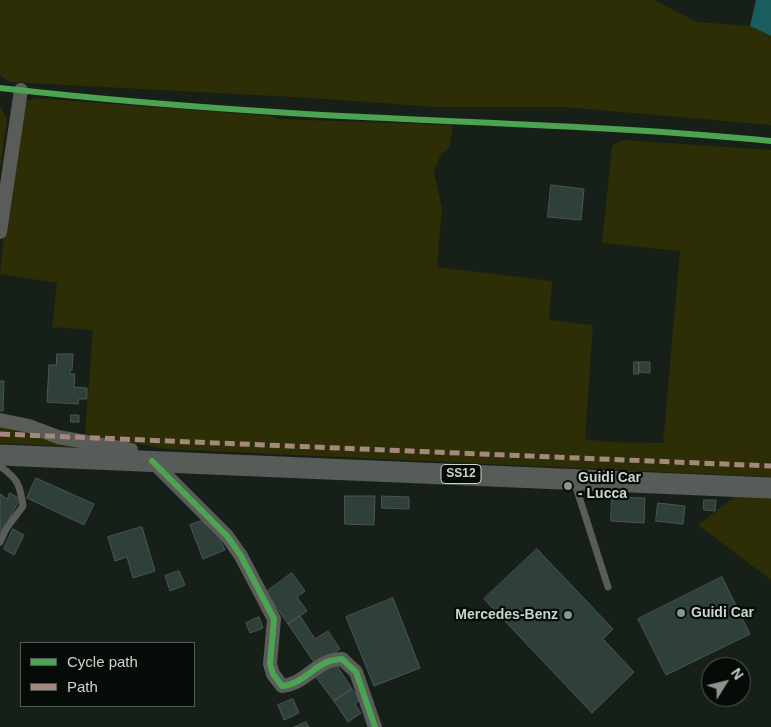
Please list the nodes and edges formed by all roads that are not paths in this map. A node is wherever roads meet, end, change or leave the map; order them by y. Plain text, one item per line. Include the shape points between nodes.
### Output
1 (21, 90) dead end
2 (0, 232) edge
3 (0, 420) edge
4 (0, 455) edge
5 (142, 460) junction
6 (0, 462) edge
7 (573, 479) junction
8 (771, 488) edge
9 (0, 542) edge
10 (608, 587) dead end
11 (375, 727) edge

1 - 2 street
3 - 5 street via 58,437 131,450
4 - 5 main road, SS12
5 - 7 main road, SS12
5 - 11 street via 227,536 241,556 274,619 270,664 282,686 300,680 328,661 342,659 356,672
6 - 9 lane via 20,487 23,506
7 - 8 main road, SS12
7 - 10 lane

